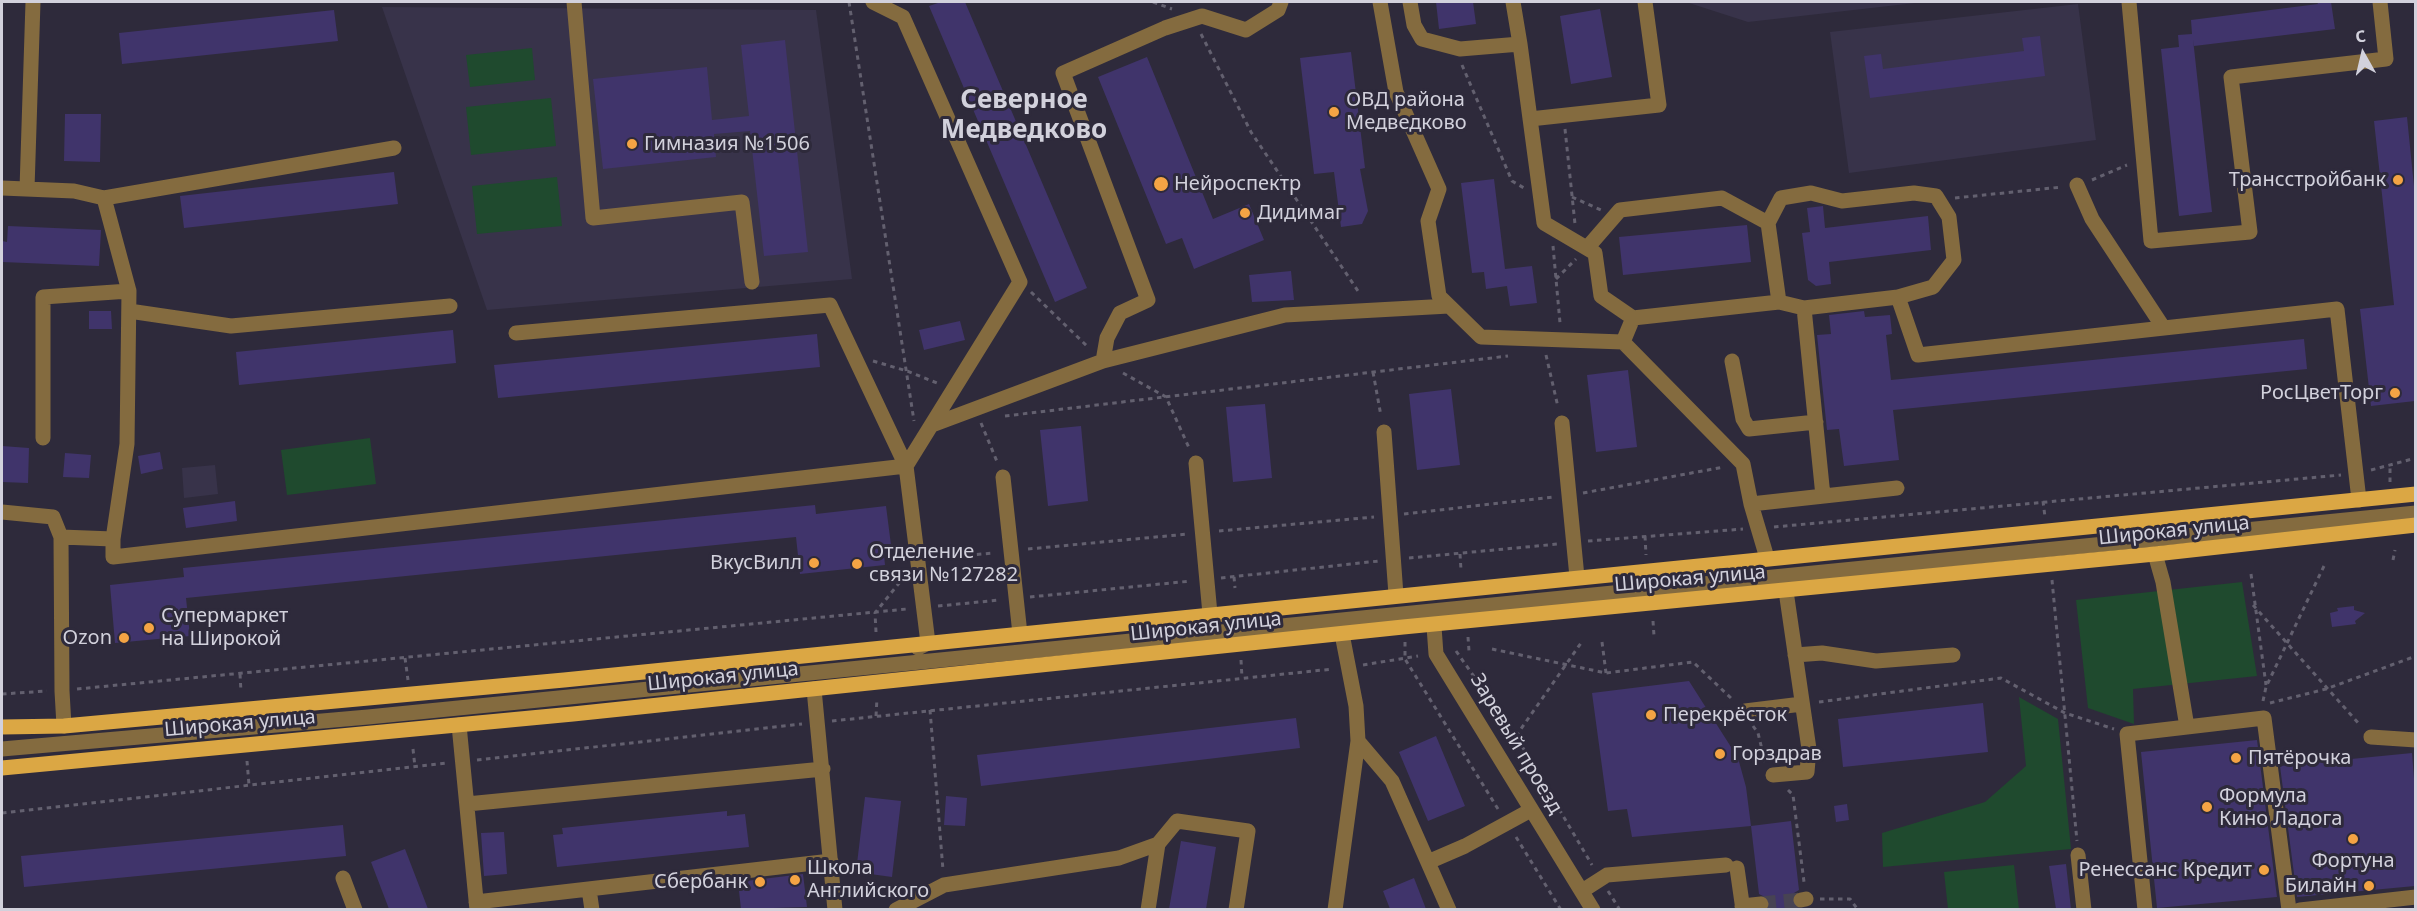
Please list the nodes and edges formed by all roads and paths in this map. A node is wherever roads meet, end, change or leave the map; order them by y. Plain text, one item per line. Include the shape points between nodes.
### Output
1 (33, 2) edge
2 (574, 2) edge
3 (849, 2) edge
4 (873, 2) edge
5 (1281, 2) edge
6 (1380, 2) edge
7 (1410, 2) edge
8 (1513, 2) edge
9 (1645, 2) edge
10 (2129, 2) edge
11 (2380, 2) edge
12 (1198, 12) edge
13 (1520, 44) junction
14 (1454, 47) junction
15 (1564, 115) junction
16 (1530, 119) junction
17 (394, 148) dead end
18 (2144, 158) junction
19 (2077, 185) junction
20 (2, 188) edge
21 (27, 189) junction
22 (1572, 197) junction
23 (104, 198) junction
24 (1541, 198) junction
25 (1939, 200) junction
26 (1615, 217) junction
27 (1768, 223) junction
28 (1552, 227) junction
29 (1582, 246) junction
30 (1556, 279) junction
31 (752, 282) dead end
32 (129, 291) junction
33 (1898, 297) junction
34 (1779, 302) junction
35 (450, 306) dead end
36 (1449, 306) junction
37 (1804, 308) junction
38 (1370, 309) junction
39 (129, 311) junction
40 (1633, 318) junction
41 (2163, 327) junction
42 (516, 333) dead end
43 (1561, 340) junction
44 (1623, 342) junction
45 (1545, 351) dead end
46 (854, 355) junction
47 (1510, 355) dead end
48 (1732, 360) dead end
49 (1103, 362) junction
50 (907, 371) junction
51 (1372, 372) junction
52 (953, 390) junction
53 (1003, 416) dead end
54 (980, 419) dead end
55 (1816, 422) junction
56 (1562, 423) joint
57 (932, 425) junction
58 (1384, 432) joint
59 (43, 438) dead end
60 (918, 446) junction
61 (1196, 463) dead end
62 (1743, 464) junction
63 (2390, 465) dead end
64 (906, 466) junction
65 (1003, 477) joint
66 (2390, 482) dead end
67 (1897, 489) dead end
68 (2415, 494) edge
69 (1569, 495) junction
70 (1823, 496) junction
71 (2359, 500) junction
72 (2043, 501) dead end
73 (1750, 504) junction
74 (2, 512) edge
75 (2415, 513) edge
76 (1390, 516) junction
77 (2045, 517) dead end
78 (2415, 525) edge
79 (2096, 526) junction
80 (1202, 532) junction
81 (1645, 536) dead end
82 (61, 537) junction
83 (113, 539) junction
84 (2081, 546) junction
85 (2395, 550) dead end
86 (1011, 551) junction
87 (1460, 553) dead end
88 (2155, 554) junction
89 (1647, 557) dead end
90 (1767, 558) junction
91 (918, 560) junction
92 (2100, 560) junction
93 (2393, 560) dead end
94 (2324, 567) dead end
95 (1461, 570) dead end
96 (2251, 574) dead end
97 (1234, 577) dead end
98 (1577, 577) junction
99 (2052, 580) dead end
100 (1235, 588) dead end
101 (1786, 591) junction
102 (1431, 592) junction
103 (1396, 595) junction
104 (2253, 605) junction
105 (1210, 614) junction
106 (1433, 617) junction
107 (1653, 621) dead end
108 (1020, 634) junction
109 (1342, 634) junction
110 (1654, 636) dead end
111 (876, 637) dead end
112 (1468, 637) dead end
113 (1405, 642) dead end
114 (1602, 642) dead end
115 (2287, 642) junction
116 (928, 643) junction
117 (1581, 644) dead end
118 (1492, 649) dead end
119 (1456, 651) dead end
120 (1469, 651) dead end
121 (824, 654) junction
122 (1795, 655) junction
123 (1418, 656) dead end
124 (1953, 656) dead end
125 (2415, 656) edge
126 (405, 658) dead end
127 (1240, 659) dead end
128 (1405, 659) junction
129 (913, 663) junction
130 (1566, 664) junction
131 (1348, 668) junction
132 (843, 670) junction
133 (1606, 672) junction
134 (240, 674) dead end
135 (931, 677) junction
136 (1242, 679) junction
137 (408, 685) dead end
138 (2266, 687) junction
139 (821, 688) junction
140 (2326, 689) junction
141 (241, 692) dead end
142 (877, 698) dead end
143 (1802, 704) junction
144 (930, 710) junction
145 (1744, 711) junction
146 (2065, 713) junction
147 (876, 716) junction
148 (817, 722) junction
149 (459, 725) junction
150 (64, 726) junction
151 (2, 727) edge
152 (2187, 727) junction
153 (2127, 734) junction
154 (1516, 736) junction
155 (2371, 737) joint
156 (2415, 740) edge
157 (1358, 741) junction
158 (2, 748) edge
159 (413, 749) dead end
160 (247, 756) dead end
161 (1763, 759) dead end
162 (462, 761) junction
163 (416, 767) junction
164 (2, 768) edge
165 (823, 769) junction
166 (1773, 775) dead end
167 (249, 785) junction
168 (1793, 795) dead end
169 (467, 804) junction
170 (1531, 810) junction
171 (2, 813) edge
172 (1507, 823) junction
173 (1158, 844) junction
174 (2078, 855) joint
175 (831, 861) junction
176 (1428, 862) junction
177 (343, 878) dead end
178 (1600, 879) junction
179 (944, 885) junction
180 (589, 889) junction
181 (1582, 891) junction
182 (2415, 897) edge
183 (1761, 904) dead end
184 (476, 906) edge
185 (1742, 908) edge
186 (355, 909) edge
187 (592, 909) edge
188 (835, 909) edge
189 (896, 909) edge
190 (1148, 909) edge
191 (1236, 909) edge
192 (1335, 909) edge
193 (1449, 909) edge
194 (1561, 909) edge
195 (1593, 909) edge
196 (1620, 909) edge
197 (1858, 909) edge
198 (2084, 909) edge
199 (2145, 909) edge
200 (2289, 909) edge
201 (2300, 909) edge

1 - 21 street
2 - 31 street via 593,218 742,202
3 - 50 path
4 - 52 street via 903,17 1020,282
5 - 12 street via 1278,10 1246,30
6 - 36 street via 1396,92 1439,189 1428,221 1439,296
7 - 14 street via 1414,25 1422,39
8 - 13 street
9 - 15 street via 1659,105
10 - 18 street
11 - 18 street via 2386,59 2231,77 2250,232 2151,242
12 - 38 path via 1251,132
12 - 49 street via 1063,73 1148,300 1120,313 1107,338
13 - 14 street
13 - 16 street
14 - 24 path via 1512,181
15 - 16 street
15 - 22 path
16 - 24 street
17 - 23 street
18 - 19 path
19 - 25 path
19 - 41 street via 2092,219
20 - 21 street
21 - 23 street via 74,191
22 - 26 path
22 - 29 path
23 - 32 street
24 - 28 street via 1544,223
25 - 27 street via 1936,196 1914,193 1842,201 1811,193 1781,198
25 - 33 street via 1949,217 1953,260 1933,287
26 - 27 street via 1620,210 1722,198
26 - 29 street
27 - 34 street
28 - 29 street
28 - 30 path
29 - 30 path
29 - 40 street via 1595,254 1601,296
30 - 43 path
32 - 39 street
32 - 59 street via 43,297
33 - 37 street
33 - 41 street via 1918,355
34 - 37 street
34 - 40 street
35 - 39 street via 231,326
36 - 38 street
36 - 43 street via 1481,338
37 - 55 street
38 - 49 street via 1285,315
39 - 83 street via 127,444
40 - 44 street
41 - 71 street via 2337,309
42 - 46 street via 830,305
43 - 44 street
44 - 62 street
45 - 56 path
46 - 50 path
46 - 64 street
47 - 51 path
48 - 55 street via 1743,419 1749,429 1770,420
49 - 57 street
50 - 52 path
50 - 60 path
51 - 53 path
51 - 58 path
52 - 57 street
54 - 65 path
55 - 70 street
56 - 69 street
57 - 60 street
58 - 76 street
60 - 64 street
61 - 80 street
62 - 69 path
62 - 73 street
63 - 66 path
64 - 83 street via 113,557
64 - 91 street
65 - 86 street
67 - 70 street
68 - 71 main road, Широкая улица
69 - 76 path
69 - 98 street
70 - 73 street
71 - 79 main road, Широкая улица
72 - 77 path
73 - 90 street
74 - 82 street via 53,517
75 - 84 street, Широкая улица
76 - 80 path
76 - 103 street
78 - 88 main road, Широкая улица
79 - 84 street via 2085,532
79 - 90 main road, Широкая улица
80 - 86 path
80 - 105 street
81 - 89 path
82 - 83 street
82 - 150 street
84 - 92 street via 2087,556
84 - 106 street, Широкая улица
85 - 93 path
86 - 91 path
86 - 108 street
87 - 95 path
88 - 92 main road, Широкая улица
88 - 152 street
90 - 98 main road, Широкая улица
91 - 111 path via 875,613
91 - 116 street
92 - 101 main road, Широкая улица
94 - 115 path
96 - 104 path
97 - 100 path
98 - 102 main road, Широкая улица
99 - 146 path
101 - 106 main road, Широкая улица
101 - 122 street
102 - 103 main road, Широкая улица
102 - 106 street, Заревый проезд
103 - 105 main road, Широкая улица
104 - 115 path
104 - 138 path
105 - 108 main road, Широкая улица
106 - 109 main road, Широкая улица
106 - 129 street, Широкая улица
106 - 170 street, Заревый проезд via 1436,654
107 - 110 path
108 - 116 main road, Широкая улица
109 - 131 street
109 - 135 main road, Широкая улица
112 - 120 path
113 - 128 path
114 - 133 path
115 - 138 path
115 - 140 path
116 - 121 main road, Широкая улица
116 - 129 street via 916,650
117 - 130 path
118 - 130 path
119 - 154 path
121 - 132 street via 836,657
121 - 150 main road, Широкая улица
122 - 124 street via 1822,653 1876,661
122 - 143 street
123 - 128 path
125 - 140 path
126 - 137 path
127 - 136 path
128 - 131 path
128 - 172 path
129 - 132 street, Широкая улица
129 - 135 street via 919,673
130 - 133 path
130 - 154 path
131 - 136 path
131 - 157 street
132 - 139 street via 839,681
132 - 158 street, Широкая улица
133 - 145 path via 1693,662
134 - 141 path
135 - 139 main road, Широкая улица
136 - 144 path
138 - 140 path via 2263,704
139 - 148 street
139 - 149 main road, Широкая улица
140 - 155 path
142 - 147 path
143 - 145 street
143 - 146 path via 2001,678
143 - 166 street via 1809,749 1807,772
144 - 147 path
144 - 179 path
145 - 161 path via 1758,733
146 - 153 path
146 - 174 path
147 - 148 path
148 - 162 path
148 - 165 street
149 - 162 street
149 - 164 main road, Широкая улица
150 - 151 main road, Широкая улица
152 - 153 street
152 - 200 street via 2264,718
153 - 199 street
154 - 178 path
155 - 156 street
157 - 176 street via 1392,781
157 - 192 street
159 - 163 path
160 - 167 path
162 - 163 path
162 - 169 street
163 - 167 path
165 - 169 street
165 - 175 street
167 - 171 path
168 - 197 path via 1803,899 1850,899
169 - 184 street
170 - 172 street
170 - 181 street, Заревый проезд
172 - 176 street
172 - 194 path
173 - 179 street via 1119,858
173 - 190 street
173 - 191 street via 1177,821 1248,831
174 - 198 street
175 - 180 street
175 - 188 street
176 - 193 street
177 - 186 street
178 - 181 street
178 - 185 street via 1607,875 1732,866
178 - 196 path
179 - 189 street
180 - 184 street
180 - 187 street
181 - 195 street, Заревый проезд
182 - 201 street
183 - 185 street

